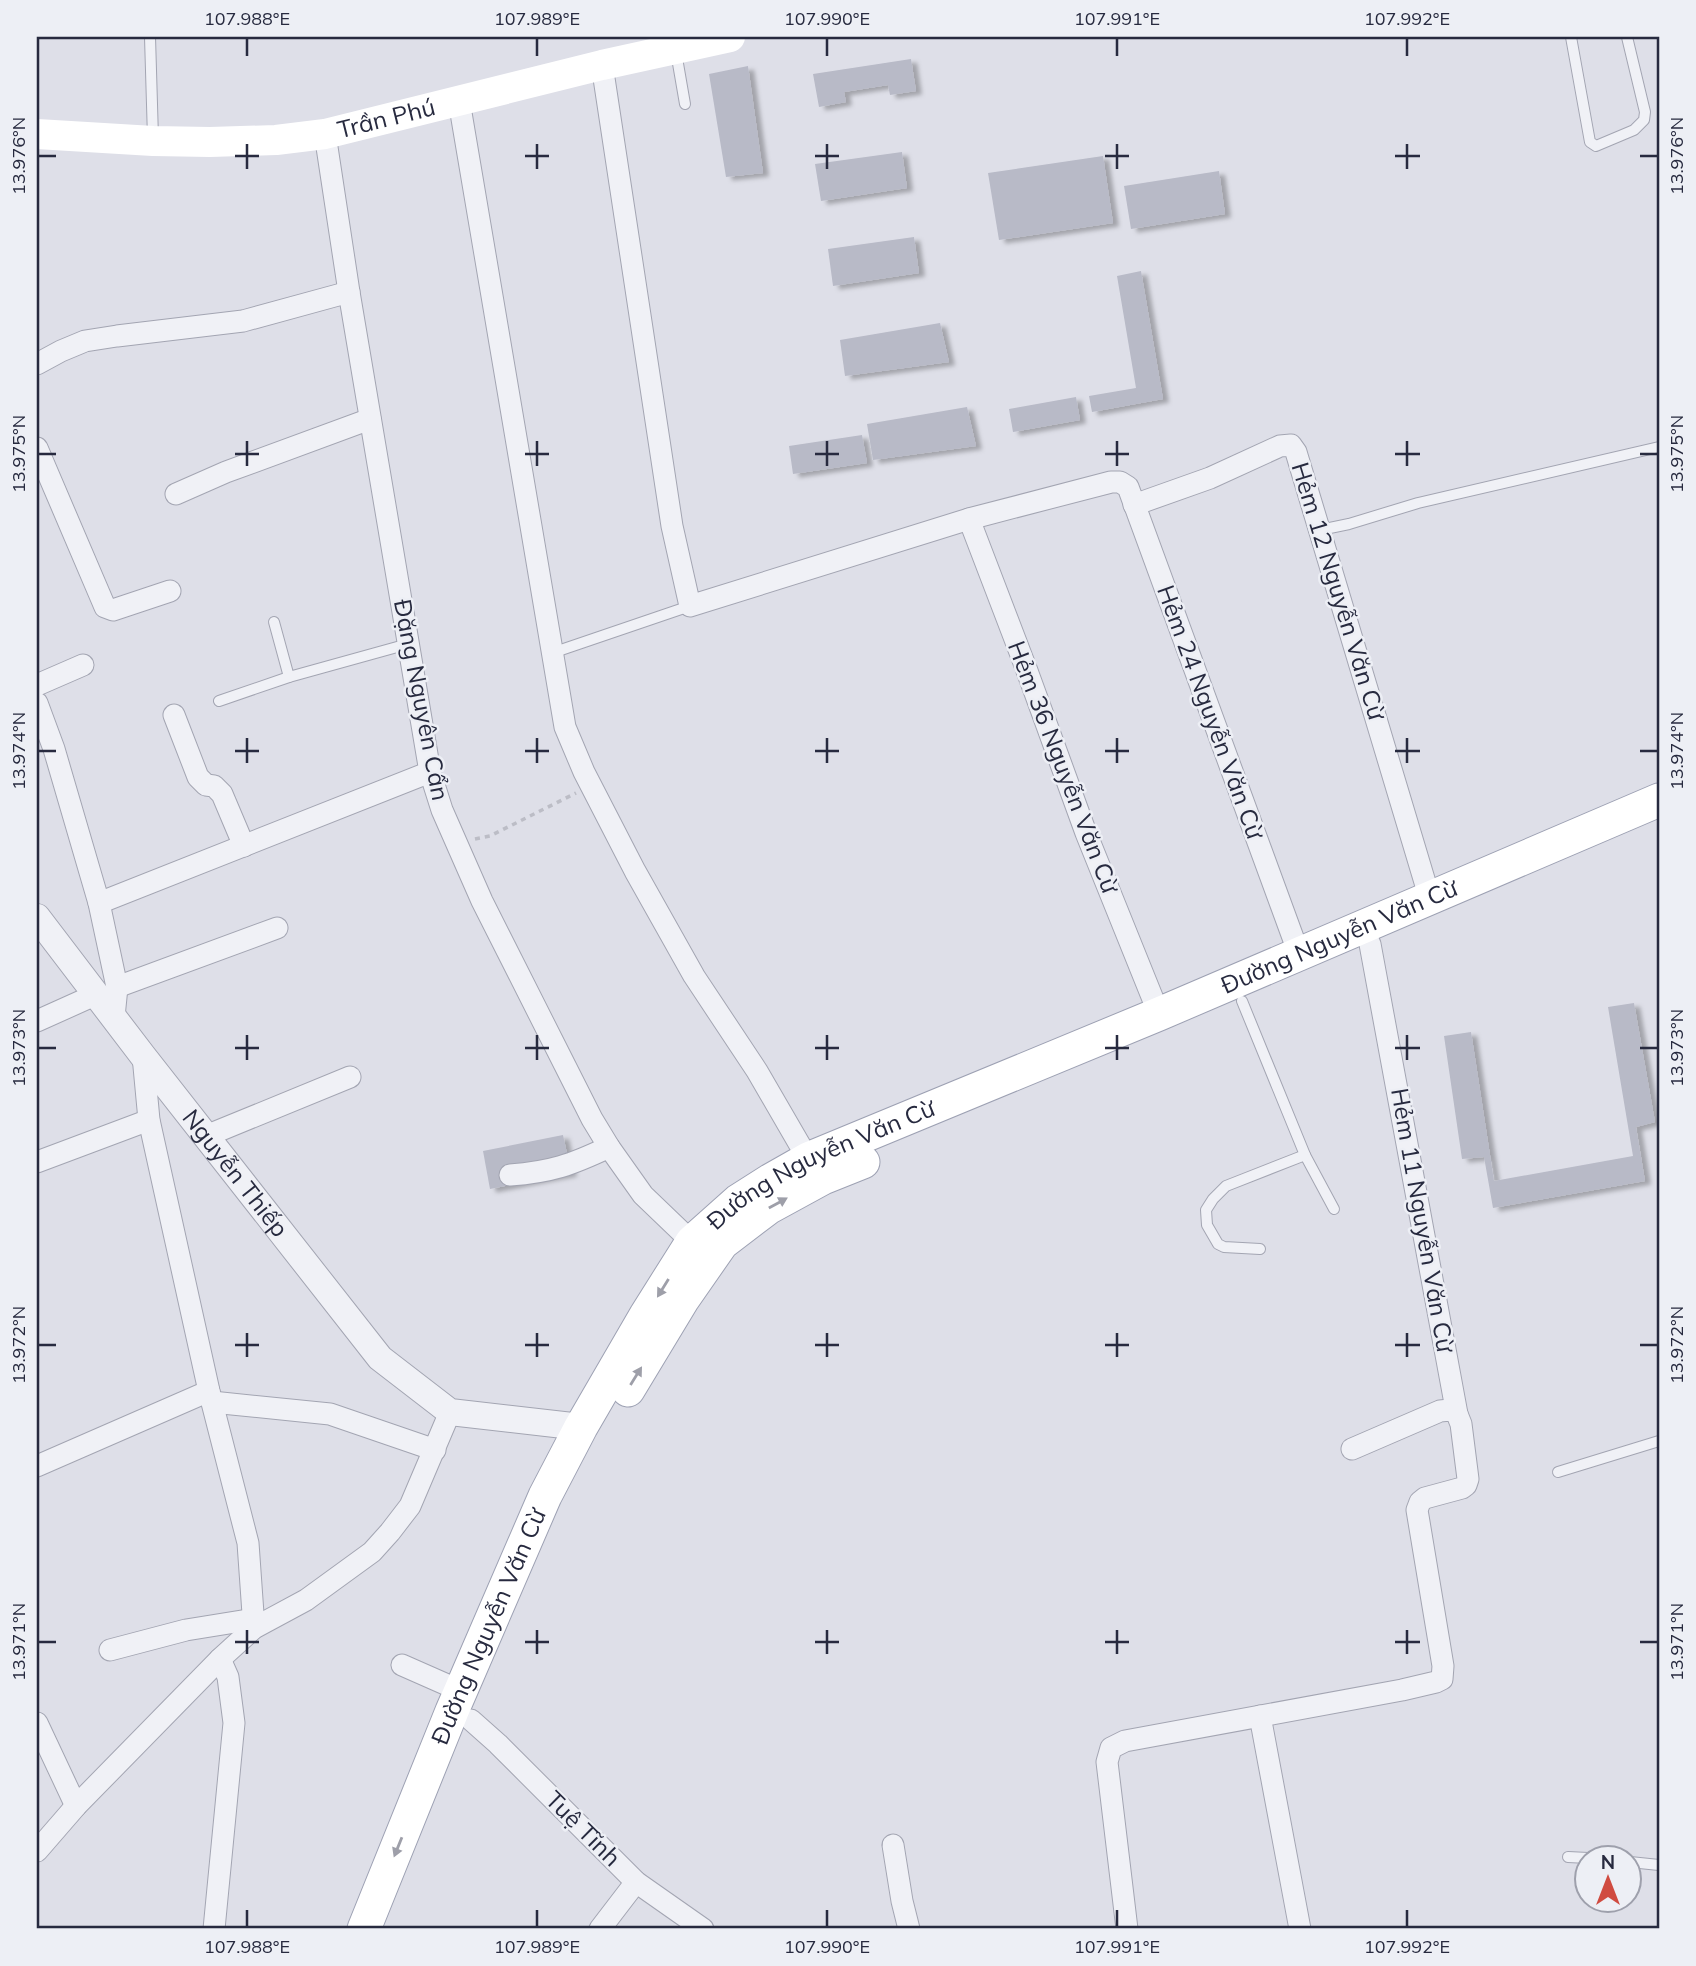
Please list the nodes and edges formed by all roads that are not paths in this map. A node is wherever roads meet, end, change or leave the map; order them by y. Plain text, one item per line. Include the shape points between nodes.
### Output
1 (150, 37) edge
2 (730, 37) edge
3 (1570, 37) edge
4 (1627, 37) edge
5 (675, 49) junction
6 (602, 65) junction
7 (459, 101) junction
8 (685, 104) dead end
9 (37, 134) edge
10 (325, 134) junction
11 (153, 141) junction
12 (349, 292) junction
13 (37, 364) edge
14 (370, 419) junction
15 (37, 447) edge
16 (1659, 447) edge
17 (176, 494) dead end
18 (1134, 505) junction
19 (969, 519) junction
20 (1320, 530) junction
21 (170, 591) dead end
22 (690, 606) junction
23 (274, 622) dead end
24 (408, 644) junction
25 (552, 653) junction
26 (83, 665) dead end
27 (289, 677) junction
28 (37, 685) edge
29 (219, 701) dead end
30 (37, 703) edge
31 (174, 715) dead end
32 (430, 772) junction
33 (1659, 800) edge
34 (1659, 824) edge
35 (244, 846) junction
36 (1430, 899) junction
37 (99, 903) junction
38 (37, 917) edge
39 (277, 928) dead end
40 (1367, 935) junction
41 (1299, 954) junction
42 (107, 991) junction
43 (1242, 1001) junction
44 (1159, 1014) junction
45 (37, 1021) edge
46 (143, 1056) junction
47 (350, 1077) dead end
48 (149, 1120) junction
49 (933, 1120) junction
50 (206, 1136) junction
51 (609, 1147) junction
52 (1306, 1155) junction
53 (808, 1159) junction
54 (37, 1162) edge
55 (510, 1175) dead end
56 (1334, 1209) dead end
57 (692, 1242) junction
58 (1260, 1249) dead end
59 (211, 1397) junction
60 (450, 1412) junction
61 (1458, 1414) junction
62 (581, 1427) junction
63 (1659, 1441) edge
64 (1352, 1448) dead end
65 (435, 1450) junction
66 (37, 1466) edge
67 (1558, 1472) dead end
68 (254, 1623) junction
69 (110, 1650) dead end
70 (220, 1659) junction
71 (402, 1665) dead end
72 (461, 1707) junction
73 (1260, 1716) junction
74 (37, 1723) edge
75 (76, 1806) junction
76 (893, 1844) dead end
77 (37, 1850) edge
78 (1568, 1857) dead end
79 (1574, 1857) edge
80 (636, 1882) junction
81 (214, 1929) edge
82 (365, 1929) edge
83 (389, 1929) edge
84 (600, 1929) edge
85 (703, 1929) edge
86 (909, 1929) edge
87 (1126, 1929) edge
88 (1300, 1929) edge

1 - 11 lane
2 - 5 main road, Trần Phú
3 - 4 lane via 1590,142 1596,146 1634,130 1644,120
5 - 6 main road, Trần Phú
5 - 8 lane
6 - 7 main road, Trần Phú
6 - 22 street via 672,526
7 - 10 main road, Trần Phú
7 - 25 street
9 - 11 main road, Trần Phú
10 - 11 main road, Trần Phú via 276,140
10 - 12 street, Đặng Nguyên Cẩn
12 - 13 street via 243,321 85,341
12 - 14 street, Đặng Nguyên Cẩn
14 - 17 street
14 - 24 street, Đặng Nguyên Cẩn
15 - 21 street via 105,607 113,610
16 - 20 lane
18 - 19 street, Hẻm 24 Nguyễn Văn Cừ via 1128,487 1111,482
18 - 20 street, Hẻm 12 Nguyễn Văn Cừ via 1291,445
18 - 41 street, Hẻm 24 Nguyễn Văn Cừ
19 - 22 street
19 - 44 street, Hẻm 36 Nguyễn Văn Cừ
20 - 36 street, Hẻm 12 Nguyễn Văn Cừ
22 - 25 lane
23 - 27 lane
24 - 27 lane
24 - 32 street, Đặng Nguyên Cẩn
25 - 53 street via 565,727 591,786 694,975
26 - 28 street
27 - 29 lane
30 - 37 street
31 - 35 street via 198,777 222,794
32 - 35 street
32 - 51 street, Đặng Nguyên Cẩn via 482,901
33 - 36 main road, Đường Nguyễn Văn Cừ
34 - 40 main road, Đường Nguyễn Văn Cừ via 1442,913
35 - 37 street
36 - 40 main road, Đường Nguyễn Văn Cừ
37 - 42 street
38 - 42 street, Nguyễn Thiếp
39 - 42 street
40 - 41 main road, Đường Nguyễn Văn Cừ
40 - 43 main road, Đường Nguyễn Văn Cừ
40 - 61 street, Hẻm 11 Nguyễn Văn Cừ
41 - 44 main road, Đường Nguyễn Văn Cừ
42 - 45 street
42 - 46 street, Nguyễn Thiếp via 114,1017
43 - 49 main road, Đường Nguyễn Văn Cừ
43 - 52 lane
44 - 49 main road, Đường Nguyễn Văn Cừ
46 - 48 street
46 - 50 street, Nguyễn Thiếp
47 - 50 street
48 - 54 street
48 - 59 street
49 - 53 main road, Đường Nguyễn Văn Cừ
72 -> 49 main road, Đường Nguyễn Văn Cừ via 586,1458 722,1243 768,1208
50 - 60 street, Nguyễn Thiếp via 380,1358
51 - 55 street via 559,1169
51 - 57 street, Đặng Nguyên Cẩn via 643,1195
52 - 56 lane
52 - 58 lane via 1226,1186 1206,1210 1207,1225 1218,1244
53 - 57 main road, Đường Nguyễn Văn Cừ via 738,1201
57 -> 62 main road, Đường Nguyễn Văn Cừ
59 - 65 street via 330,1414
59 - 66 street
59 - 68 street via 248,1543
60 - 62 street
60 - 65 street
61 - 64 street via 1440,1411
61 - 73 street, Hẻm 11 Nguyễn Văn Cừ via 1466,1485 1425,1498 1417,1510 1442,1679
62 - 72 main road, Đường Nguyễn Văn Cừ via 545,1496
63 - 67 lane
65 - 68 street via 410,1506 372,1552 306,1600
68 - 69 street via 186,1630
68 - 70 street
70 - 75 street
70 - 81 street via 232,1694 234,1723
71 - 72 street, Tuệ Tĩnh
72 - 80 street, Tuệ Tĩnh
72 -> 82 main road, Đường Nguyễn Văn Cừ
72 - 83 main road, Đường Nguyễn Văn Cừ
73 - 87 street via 1125,1741 1111,1748 1107,1762
73 - 88 street
74 - 75 street
75 - 77 street
76 - 86 street
78 - 79 lane
80 - 84 street
80 - 85 street, Tuệ Tĩnh

